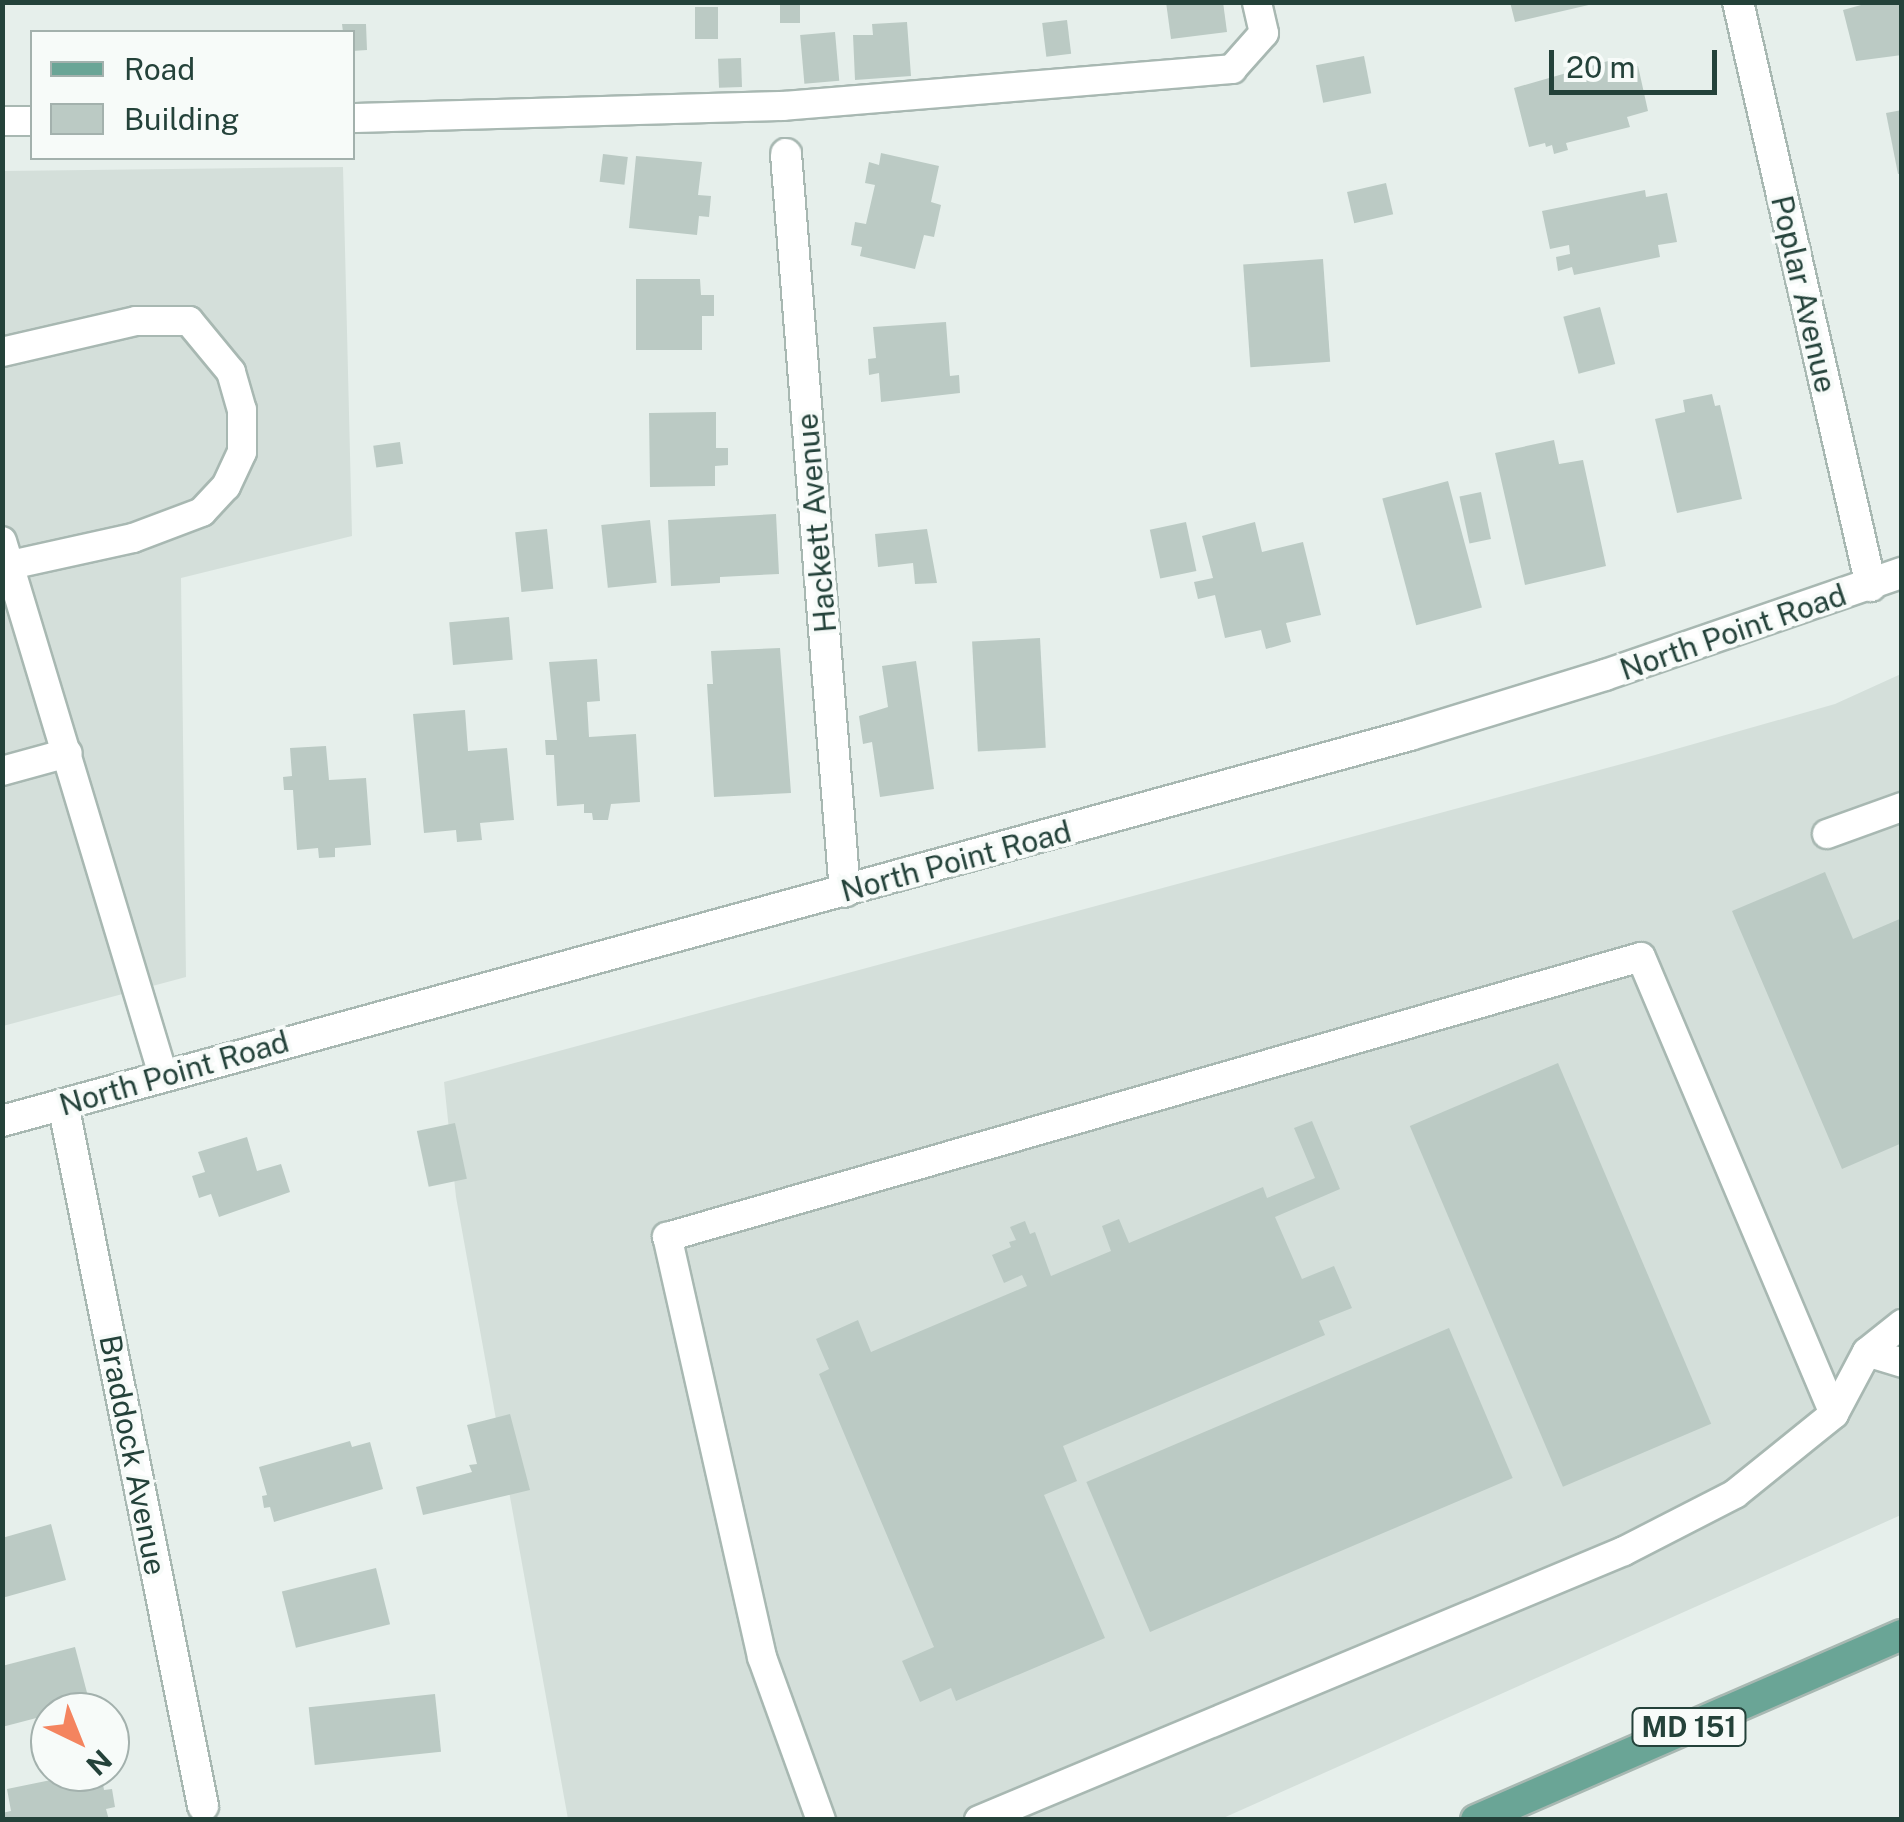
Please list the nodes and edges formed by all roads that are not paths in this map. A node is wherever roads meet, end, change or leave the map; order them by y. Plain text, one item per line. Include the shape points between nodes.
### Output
1 (1257, 2) edge
2 (1738, 2) edge
3 (355, 118) edge
4 (2, 121) edge
5 (30, 122) edge
6 (786, 154) dead end
7 (2, 352) edge
8 (6, 554) edge
9 (1902, 573) edge
10 (1871, 586) junction
11 (68, 753) junction
12 (2, 771) edge
13 (1902, 807) edge
14 (1827, 834) dead end
15 (846, 892) junction
16 (163, 1075) junction
17 (63, 1104) junction
18 (2, 1122) edge
19 (1902, 1324) edge
20 (1867, 1352) junction
21 (1902, 1363) edge
22 (1834, 1414) junction
23 (1902, 1634) edge
24 (202, 1806) dead end
25 (821, 1820) edge
26 (979, 1820) edge
27 (1476, 1820) edge

1 - 3 lane via 1264,34 1232,69 783,106
2 - 10 street, Poplar Avenue
4 - 5 lane
6 - 15 street, Hackett Avenue
7 - 8 lane via 136,321 188,321 231,372 242,410 242,452 226,486 202,512 133,538
8 - 11 lane
9 - 10 street, North Point Road
10 - 15 street, North Point Road via 1410,735
11 - 12 lane
11 - 16 lane
13 - 14 lane
15 - 16 street, North Point Road
16 - 17 street, North Point Road
17 - 18 street, North Point Road
17 - 24 street, Braddock Avenue
19 - 20 lane
20 - 21 lane
20 - 22 lane
22 - 25 lane via 1640,957 666,1236 762,1657
22 - 26 lane via 1735,1494 1624,1551
23 - 27 main road, MD 151

